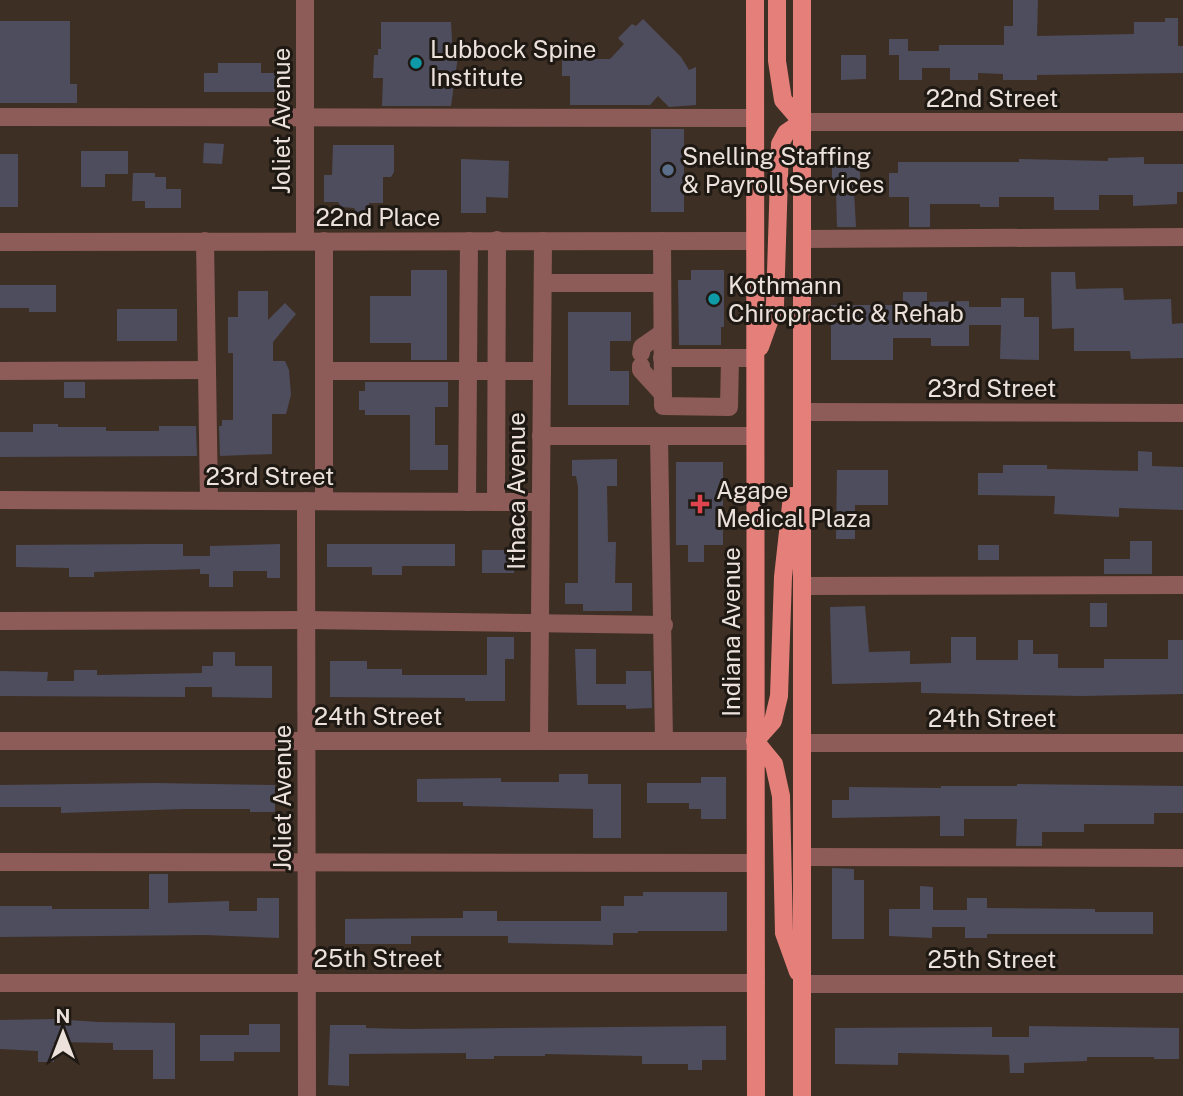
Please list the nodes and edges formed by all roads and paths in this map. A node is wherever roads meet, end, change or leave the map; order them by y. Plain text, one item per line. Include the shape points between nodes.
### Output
1 (305, 0) edge
2 (755, 0) edge
3 (777, 0) edge
4 (802, 0) edge
5 (0, 117) edge
6 (305, 117) junction
7 (755, 118) junction
8 (802, 122) junction
9 (1183, 122) edge
10 (1183, 237) edge
11 (802, 239) junction
12 (497, 240) junction
13 (205, 241) junction
14 (305, 241) junction
15 (324, 241) junction
16 (469, 241) junction
17 (543, 241) junction
18 (662, 241) junction
19 (755, 241) junction
20 (0, 242) edge
21 (663, 283) junction
22 (543, 284) junction
23 (663, 333) junction
24 (663, 358) junction
25 (730, 358) junction
26 (755, 358) junction
27 (206, 370) junction
28 (0, 371) edge
29 (324, 371) junction
30 (467, 371) junction
31 (542, 371) junction
32 (496, 372) junction
33 (663, 394) junction
34 (802, 412) junction
35 (1183, 413) edge
36 (541, 436) junction
37 (660, 436) junction
38 (755, 436) junction
39 (0, 500) edge
40 (209, 500) junction
41 (315, 501) junction
42 (467, 502) junction
43 (496, 502) junction
44 (541, 502) junction
45 (1183, 585) edge
46 (802, 586) junction
47 (306, 620) junction
48 (0, 621) edge
49 (540, 621) junction
50 (664, 625) junction
51 (0, 741) edge
52 (306, 741) junction
53 (539, 741) junction
54 (664, 741) junction
55 (755, 741) junction
56 (802, 743) junction
57 (1183, 743) edge
58 (802, 857) junction
59 (1183, 858) edge
60 (0, 862) edge
61 (306, 862) junction
62 (755, 863) junction
63 (0, 983) edge
64 (306, 983) junction
65 (756, 983) junction
66 (802, 984) junction
67 (1183, 984) edge
68 (307, 1096) edge
69 (756, 1096) edge
70 (802, 1096) edge

1 - 6 street, Joliet Avenue
2 - 7 main road, Indiana Avenue
3 - 8 main road via 783,100
4 - 8 main road
5 - 6 street
6 - 7 street
6 - 14 street, Joliet Avenue
7 - 19 main road, Indiana Avenue
8 - 9 street, 22nd Street
8 - 11 main road
8 - 26 main road via 786,133 780,144 775,305
10 - 11 street
11 - 34 main road
12 - 16 street, 22nd Place
12 - 17 street, 22nd Place
12 - 32 street
13 - 14 street, 22nd Place
13 - 20 street, 22nd Place
13 - 27 street
14 - 15 street, 22nd Place
15 - 16 street, 22nd Place
15 - 29 street, Joliet Avenue
16 - 30 street
17 - 18 street, 22nd Place
17 - 22 street, Ithaca Avenue
18 - 19 street, 22nd Place
18 - 21 street
19 - 26 main road, Indiana Avenue
21 - 22 street
21 - 23 street
22 - 31 street, Ithaca Avenue
23 - 24 street
23 - 33 street via 642,347 641,360 641,370
24 - 25 street
24 - 33 street
25 - 26 street
25 - 33 street via 729,407 663,406
26 - 38 main road, Indiana Avenue
27 - 28 street
27 - 40 street
29 - 30 street
29 - 41 street, Joliet Avenue
30 - 32 street
30 - 42 street
31 - 32 street
31 - 36 street, Ithaca Avenue
32 - 43 street
34 - 35 street, 23rd Street
34 - 46 main road
34 - 55 main road via 783,577 779,696 773,720
36 - 37 street
36 - 44 street, Ithaca Avenue
37 - 38 street
37 - 50 street
38 - 55 main road, Indiana Avenue
39 - 40 street, 23rd Street
40 - 41 street, 23rd Street
41 - 42 street, 23rd Street
41 - 47 street, Joliet Avenue
42 - 43 street, 23rd Street
43 - 44 street, 23rd Street
44 - 49 street, Ithaca Avenue
45 - 46 street
46 - 56 main road
47 - 48 street
47 - 49 street
47 - 52 street, Joliet Avenue
49 - 50 street
49 - 53 street, Ithaca Avenue
50 - 54 street
51 - 52 street, 24th Street
52 - 53 street, 24th Street
52 - 61 street, Joliet Avenue
53 - 54 street, 24th Street
54 - 55 street, 24th Street
55 - 62 main road, Indiana Avenue
55 - 66 main road via 774,764 781,796 784,933
56 - 57 street, 24th Street
56 - 58 main road
58 - 59 street
58 - 66 main road
60 - 61 street
61 - 62 street
61 - 64 street, Joliet Avenue
62 - 65 main road, Indiana Avenue
63 - 64 street, 25th Street
64 - 65 street, 25th Street
64 - 68 street, Joliet Avenue
65 - 69 main road, Indiana Avenue
66 - 67 street, 25th Street
66 - 70 main road

